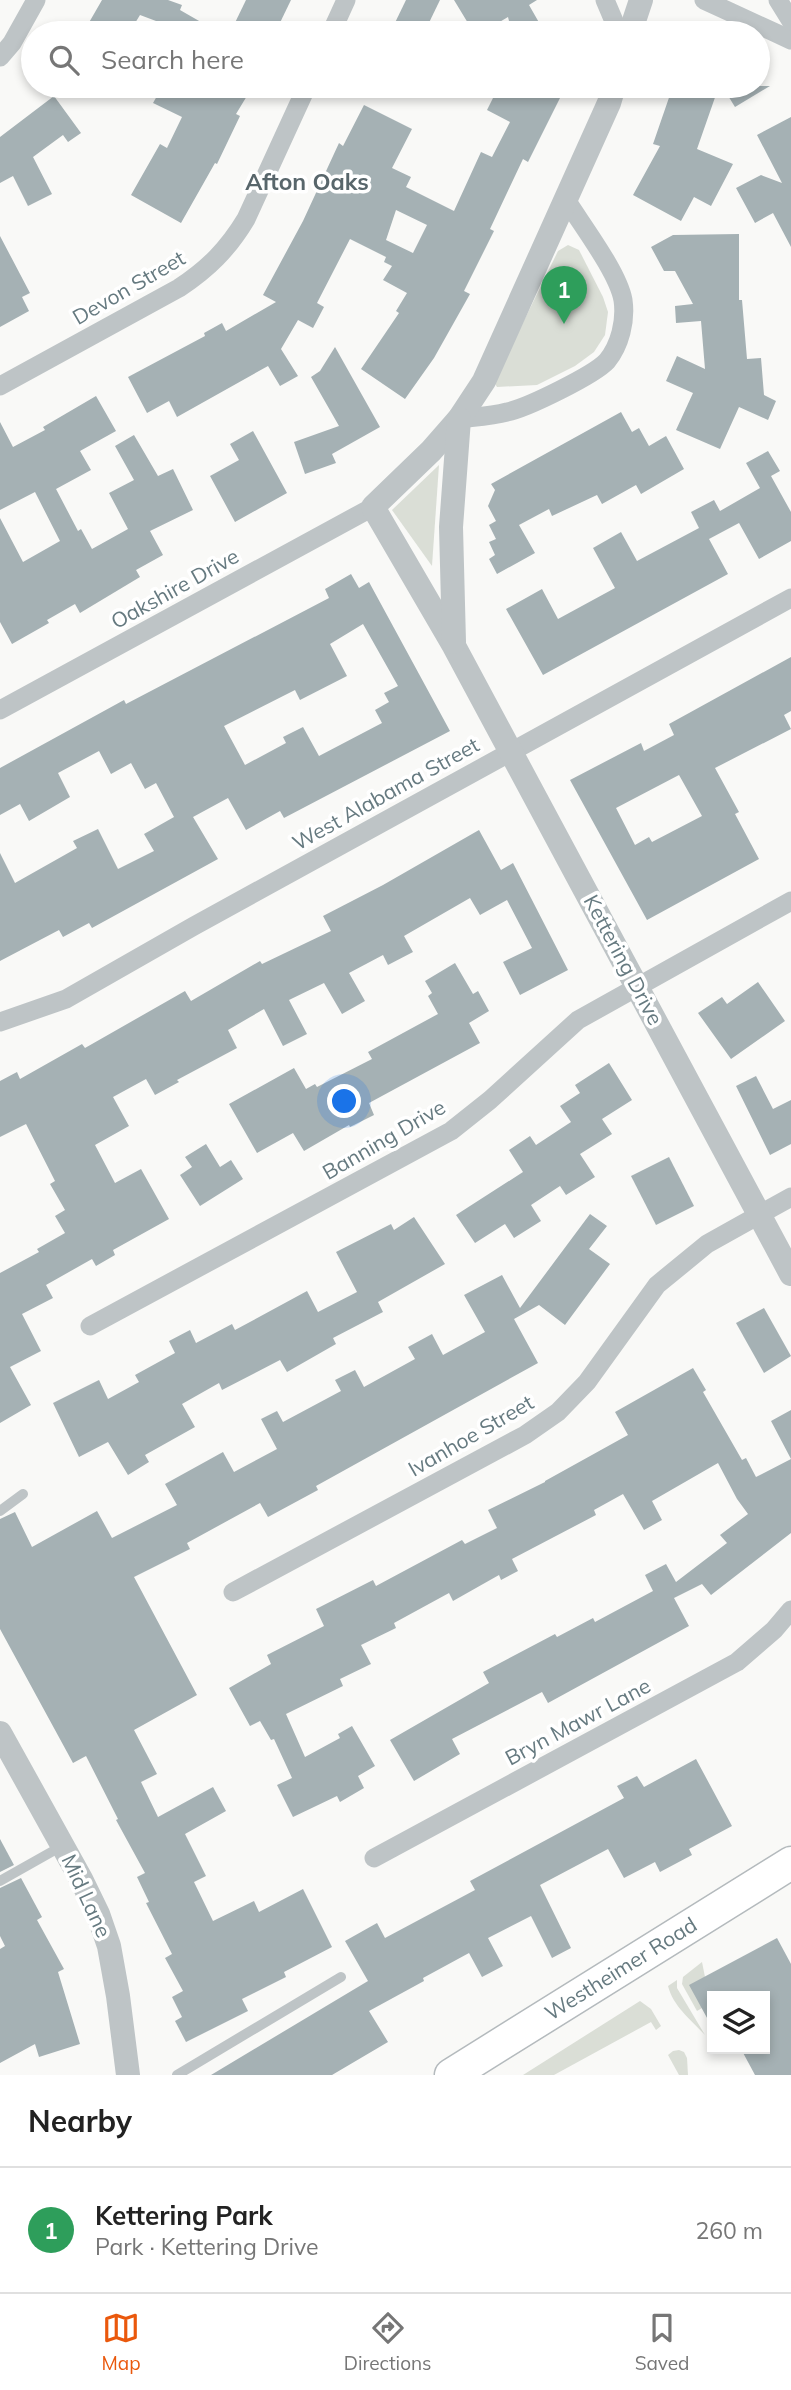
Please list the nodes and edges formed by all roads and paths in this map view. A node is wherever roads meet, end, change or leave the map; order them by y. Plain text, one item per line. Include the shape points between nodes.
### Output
1 (36, 0) edge
2 (346, 0) edge
3 (605, 0) edge
4 (641, 0) edge
5 (704, 0) edge
6 (778, 0) edge
7 (24, 21) edge
8 (336, 21) edge
9 (614, 21) edge
10 (634, 21) edge
11 (750, 21) edge
12 (791, 21) edge
13 (21, 27) edge
14 (770, 30) edge
15 (791, 40) edge
16 (0, 57) edge
17 (301, 98) edge
18 (610, 98) edge
19 (565, 198) junction
20 (0, 386) edge
21 (459, 419) junction
22 (373, 508) junction
23 (791, 598) edge
24 (454, 646) junction
25 (0, 710) edge
26 (510, 752) junction
27 (791, 901) edge
28 (637, 986) junction
29 (0, 1022) edge
30 (791, 1197) edge
31 (759, 1214) junction
32 (791, 1274) edge
33 (90, 1326) dead end
34 (23, 1494) dead end
35 (0, 1511) edge
36 (233, 1592) dead end
37 (791, 1610) edge
38 (1, 1738) edge
39 (62, 1845) junction
40 (373, 1858) dead end
41 (791, 1863) edge
42 (0, 1881) edge
43 (341, 1977) dead end
44 (128, 2075) edge
45 (177, 2075) edge
46 (451, 2075) edge

1 - 7 street
2 - 8 street
3 - 9 street
4 - 10 street
5 - 11 street
6 - 12 street
13 - 16 street
14 - 15 street
17 - 20 street, Devon Street via 246,219 218,258 179,288
18 - 19 street, Kettering Drive
19 - 21 street, Kettering Drive via 484,380
19 - 21 street via 615,278 623,299 617,345 605,363 552,395 510,412
21 - 22 street, Kettering Drive
21 - 24 street, Kettering Drive via 451,527
22 - 24 street, Kettering Drive
22 - 25 street, Oakshire Drive
23 - 26 street, West Alabama Street
24 - 26 street, Kettering Drive
26 - 28 street, Kettering Drive
26 - 29 street, West Alabama Street via 66,999
27 - 28 street, Banning Drive
28 - 31 street, Kettering Drive
28 - 33 street, Banning Drive via 578,1020 452,1130
30 - 31 street, Ivanhoe Street
31 - 32 street, Kettering Drive
31 - 36 street, Ivanhoe Street via 707,1244 657,1284 587,1382 558,1412 524,1436
34 - 35 lane
37 - 40 street, Bryn Mawr Lane via 737,1662
38 - 39 street, Mid Lane
39 - 42 lane
39 - 44 street, Mid Lane via 110,1946
41 - 46 main road, Westheimer Road
43 - 45 lane

